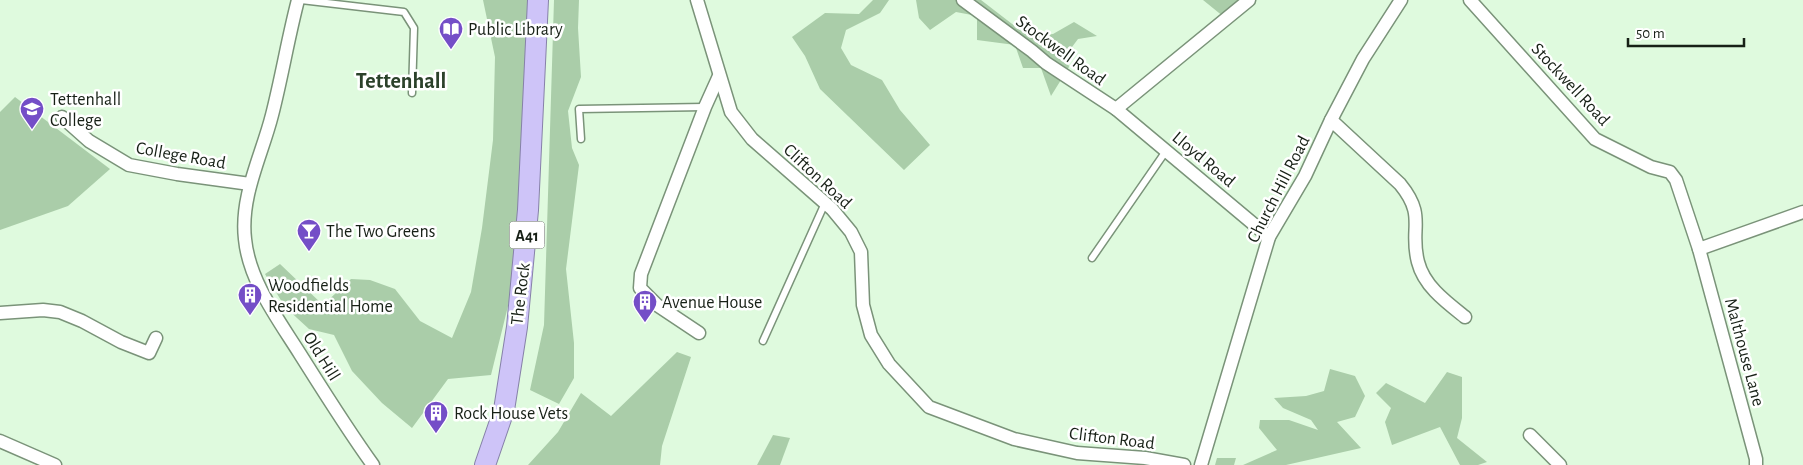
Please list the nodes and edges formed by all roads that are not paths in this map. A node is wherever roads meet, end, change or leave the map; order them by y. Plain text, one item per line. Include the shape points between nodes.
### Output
1 (300, 0) edge
2 (538, 0) edge
3 (697, 0) edge
4 (963, 0) edge
5 (1249, 0) edge
6 (1401, 0) edge
7 (1470, 0) edge
8 (719, 76) junction
9 (412, 93) dead end
10 (705, 107) junction
11 (1116, 109) junction
12 (62, 117) dead end
13 (1331, 120) junction
14 (581, 139) dead end
15 (1166, 151) junction
16 (250, 184) junction
17 (825, 203) junction
18 (1803, 212) edge
19 (1270, 236) junction
20 (1699, 249) junction
21 (1092, 258) dead end
22 (0, 313) edge
23 (1464, 317) dead end
24 (699, 334) dead end
25 (156, 338) dead end
26 (763, 341) dead end
27 (1530, 435) dead end
28 (0, 441) edge
29 (1079, 459) edge
30 (55, 465) edge
31 (373, 465) edge
32 (485, 465) edge
33 (1184, 465) edge
34 (1201, 465) edge
35 (1560, 465) edge
36 (1756, 465) edge

1 - 9 lane via 404,12 414,28
1 - 16 street, Old Hill via 272,116
2 - 32 highway, The Rock / A41 via 528,210 517,327 504,410
3 - 8 street, Clifton Road
4 - 11 street, Stockwell Road via 1046,63
5 - 11 street
6 - 13 street, Church Hill Road via 1363,59
7 - 20 street, Stockwell Road via 1595,139 1651,167 1670,172 1676,180
8 - 10 street
8 - 17 street, Clifton Road via 731,112 752,139
10 - 14 lane via 579,109
10 - 24 street via 641,274 640,288 657,305
11 - 15 street, Lloyd Road
12 - 16 street, College Road via 89,141 128,165
13 - 19 street, Church Hill Road via 1305,176
13 - 23 street via 1410,196 1415,209 1416,253 1423,275 1435,292
15 - 19 street, Lloyd Road
15 - 21 lane
16 - 31 street, Old Hill via 244,239 260,288
17 - 26 lane
17 - 29 street, Clifton Road via 851,232 861,252 863,304 871,334 889,364 929,407
18 - 20 street
19 - 34 street, Church Hill Road
20 - 36 street, Malthouse Lane
22 - 25 street via 60,312 149,353
27 - 35 street
28 - 30 street
29 - 33 street, Clifton Road via 1145,458

